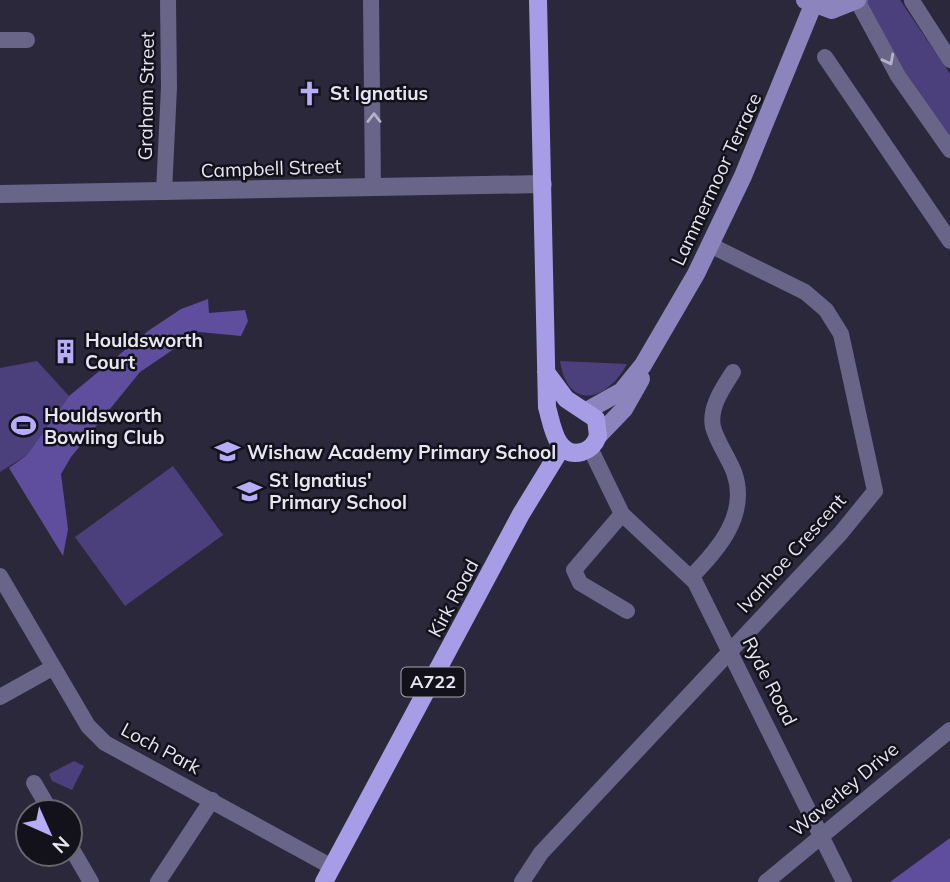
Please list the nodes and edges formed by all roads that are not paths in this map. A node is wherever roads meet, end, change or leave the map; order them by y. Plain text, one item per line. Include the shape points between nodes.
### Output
1 (169, 0) edge
2 (371, 0) edge
3 (538, 0) edge
4 (859, 0) edge
5 (912, 1) edge
6 (809, 3) edge
7 (0, 40) edge
8 (27, 40) dead end
9 (825, 57) dead end
10 (950, 60) edge
11 (950, 150) edge
12 (543, 184) junction
13 (373, 187) junction
14 (164, 192) junction
15 (0, 194) edge
16 (950, 242) edge
17 (710, 246) junction
18 (643, 365) junction
19 (546, 372) junction
20 (733, 372) dead end
21 (582, 409) junction
22 (558, 440) junction
23 (594, 442) junction
24 (622, 514) junction
25 (0, 576) edge
26 (691, 577) junction
27 (627, 611) dead end
28 (731, 649) junction
29 (52, 667) junction
30 (0, 697) edge
31 (950, 730) edge
32 (33, 783) dead end
33 (42, 798) edge
34 (212, 800) junction
35 (821, 835) junction
36 (328, 875) edge
37 (158, 882) edge
38 (522, 882) edge
39 (766, 882) edge
40 (844, 882) edge

1 - 14 street, Graham Street
13 -> 2 street
3 - 12 main road
4 - 6 main road, Lammermoor Terrace via 832,10
4 -> 11 street via 898,76
5 - 10 street
6 - 17 main road, Lammermoor Terrace via 748,164
7 - 8 street
9 - 16 street
12 - 13 street, Campbell Street
12 - 19 main road
13 - 14 street, Campbell Street
14 - 15 street, Campbell Street
17 - 18 main road, Lammermoor Terrace
17 - 28 street, Ivanhoe Crescent via 805,292 826,310 841,334 875,491
18 - 21 main road, Lammermoor Terrace via 622,391
18 - 23 main road, Lammermoor Terrace via 632,397
19 - 21 main road via 566,399
19 - 22 main road via 547,407
20 - 26 street via 715,401 713,426 738,493 731,529
21 - 22 main road, Kirk Road / A722 via 563,412 555,425
21 - 23 main road via 596,419
22 - 23 main road via 576,453
22 - 36 main road, Kirk Road / A722
23 - 24 street, Ryde Road
24 - 26 street, Ryde Road
24 - 27 street via 574,570 580,583
25 - 29 street, Loch Park
26 - 28 street, Ryde Road
28 - 35 street, Ryde Road
28 - 38 street, Ivanhoe Crescent via 541,853
29 - 30 street
29 - 34 street, Loch Park via 88,726 105,743
31 - 35 street, Waverley Drive
32 - 33 street
34 - 36 street, Loch Park
34 - 37 street
35 - 39 street, Waverley Drive
35 - 40 street, Ryde Road

